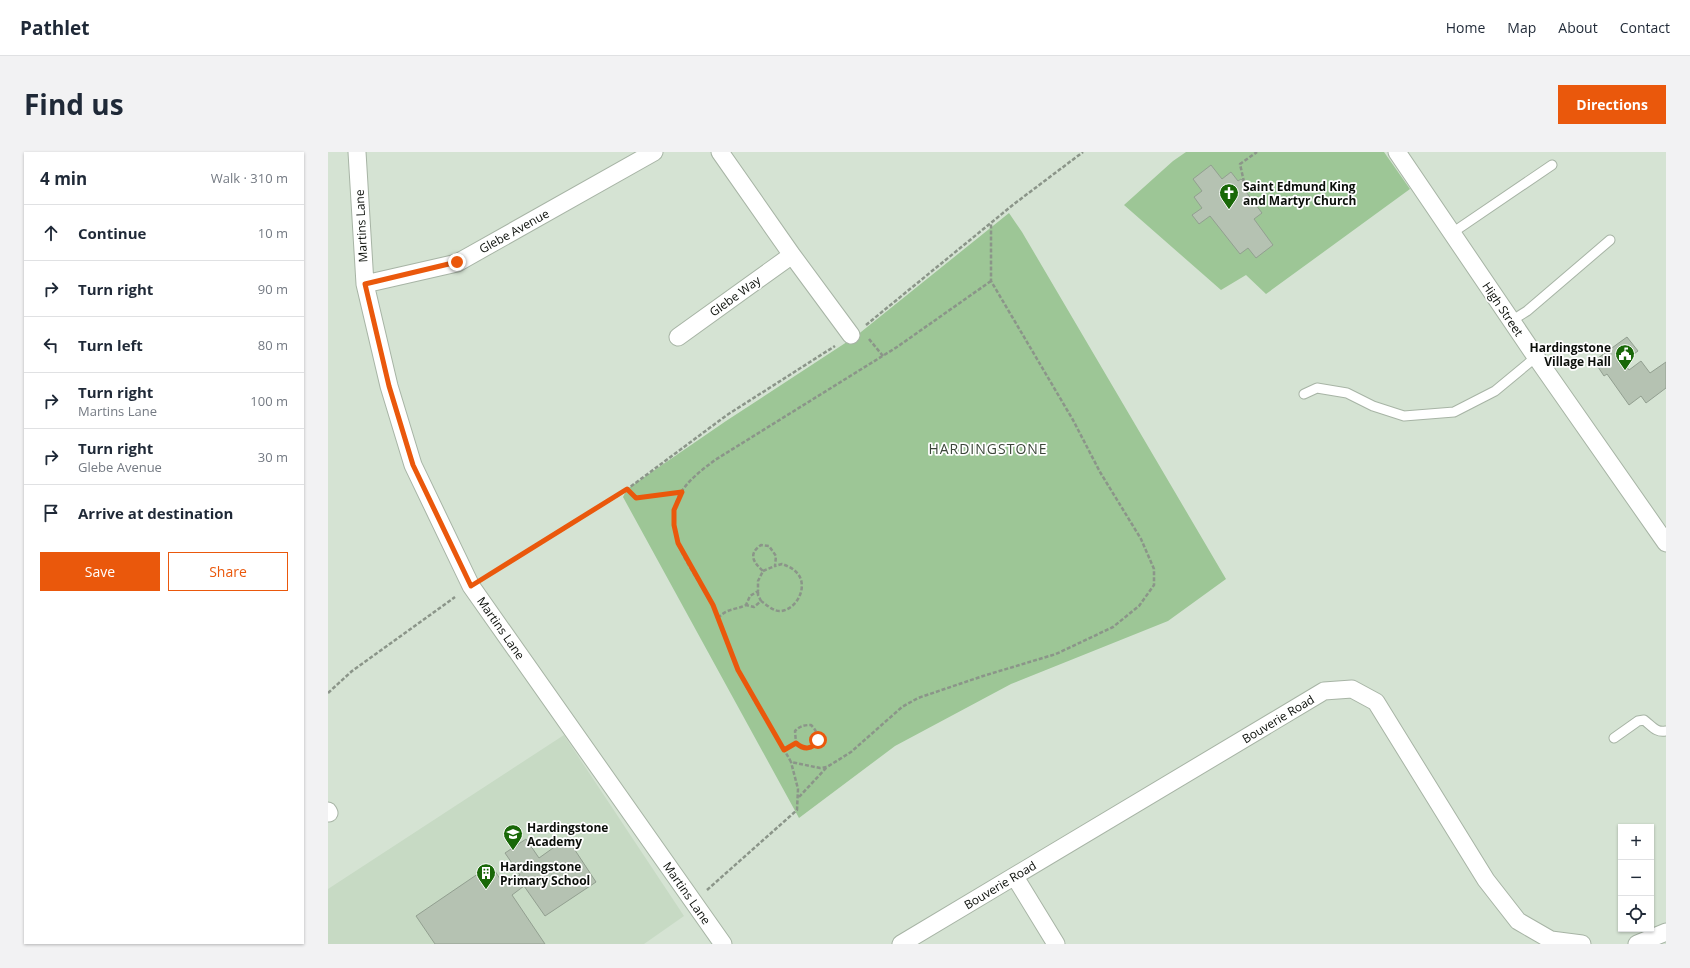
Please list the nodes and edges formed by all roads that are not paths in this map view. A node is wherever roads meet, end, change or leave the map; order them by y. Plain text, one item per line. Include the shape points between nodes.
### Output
1 (357, 152) edge
2 (654, 152) edge
3 (720, 152) edge
4 (1397, 152) edge
5 (1552, 165) dead end
6 (1452, 233) junction
7 (1610, 240) dead end
8 (792, 255) junction
9 (365, 284) junction
10 (1511, 321) junction
11 (856, 332) road end
12 (678, 338) dead end
13 (1536, 357) junction
14 (1304, 394) dead end
15 (1666, 543) edge
16 (1666, 731) edge
17 (1614, 738) dead end
18 (1014, 877) junction
19 (1666, 932) edge
20 (723, 944) edge
21 (901, 944) edge
22 (1056, 944) edge
23 (1582, 944) edge
24 (1637, 944) edge

1 - 9 street, Martins Lane
2 - 9 street, Glebe Avenue via 457,262
3 - 8 street
4 - 6 street, High Street
5 - 6 lane
6 - 10 street, High Street
7 - 10 lane via 1527,311
8 - 11 street
8 - 12 street, Glebe Way
9 - 20 street, Martins Lane via 389,386 413,465 471,586
10 - 13 street, High Street
13 - 14 lane via 1495,391 1454,412 1404,416 1373,406 1347,393 1317,388
13 - 15 street, High Street
16 - 17 lane via 1656,730 1644,720 1638,721
18 - 21 street, Bouverie Road
18 - 22 street
18 - 23 street, Bouverie Road via 1324,691 1352,689 1376,702 1486,880 1518,921 1551,940
19 - 24 street

